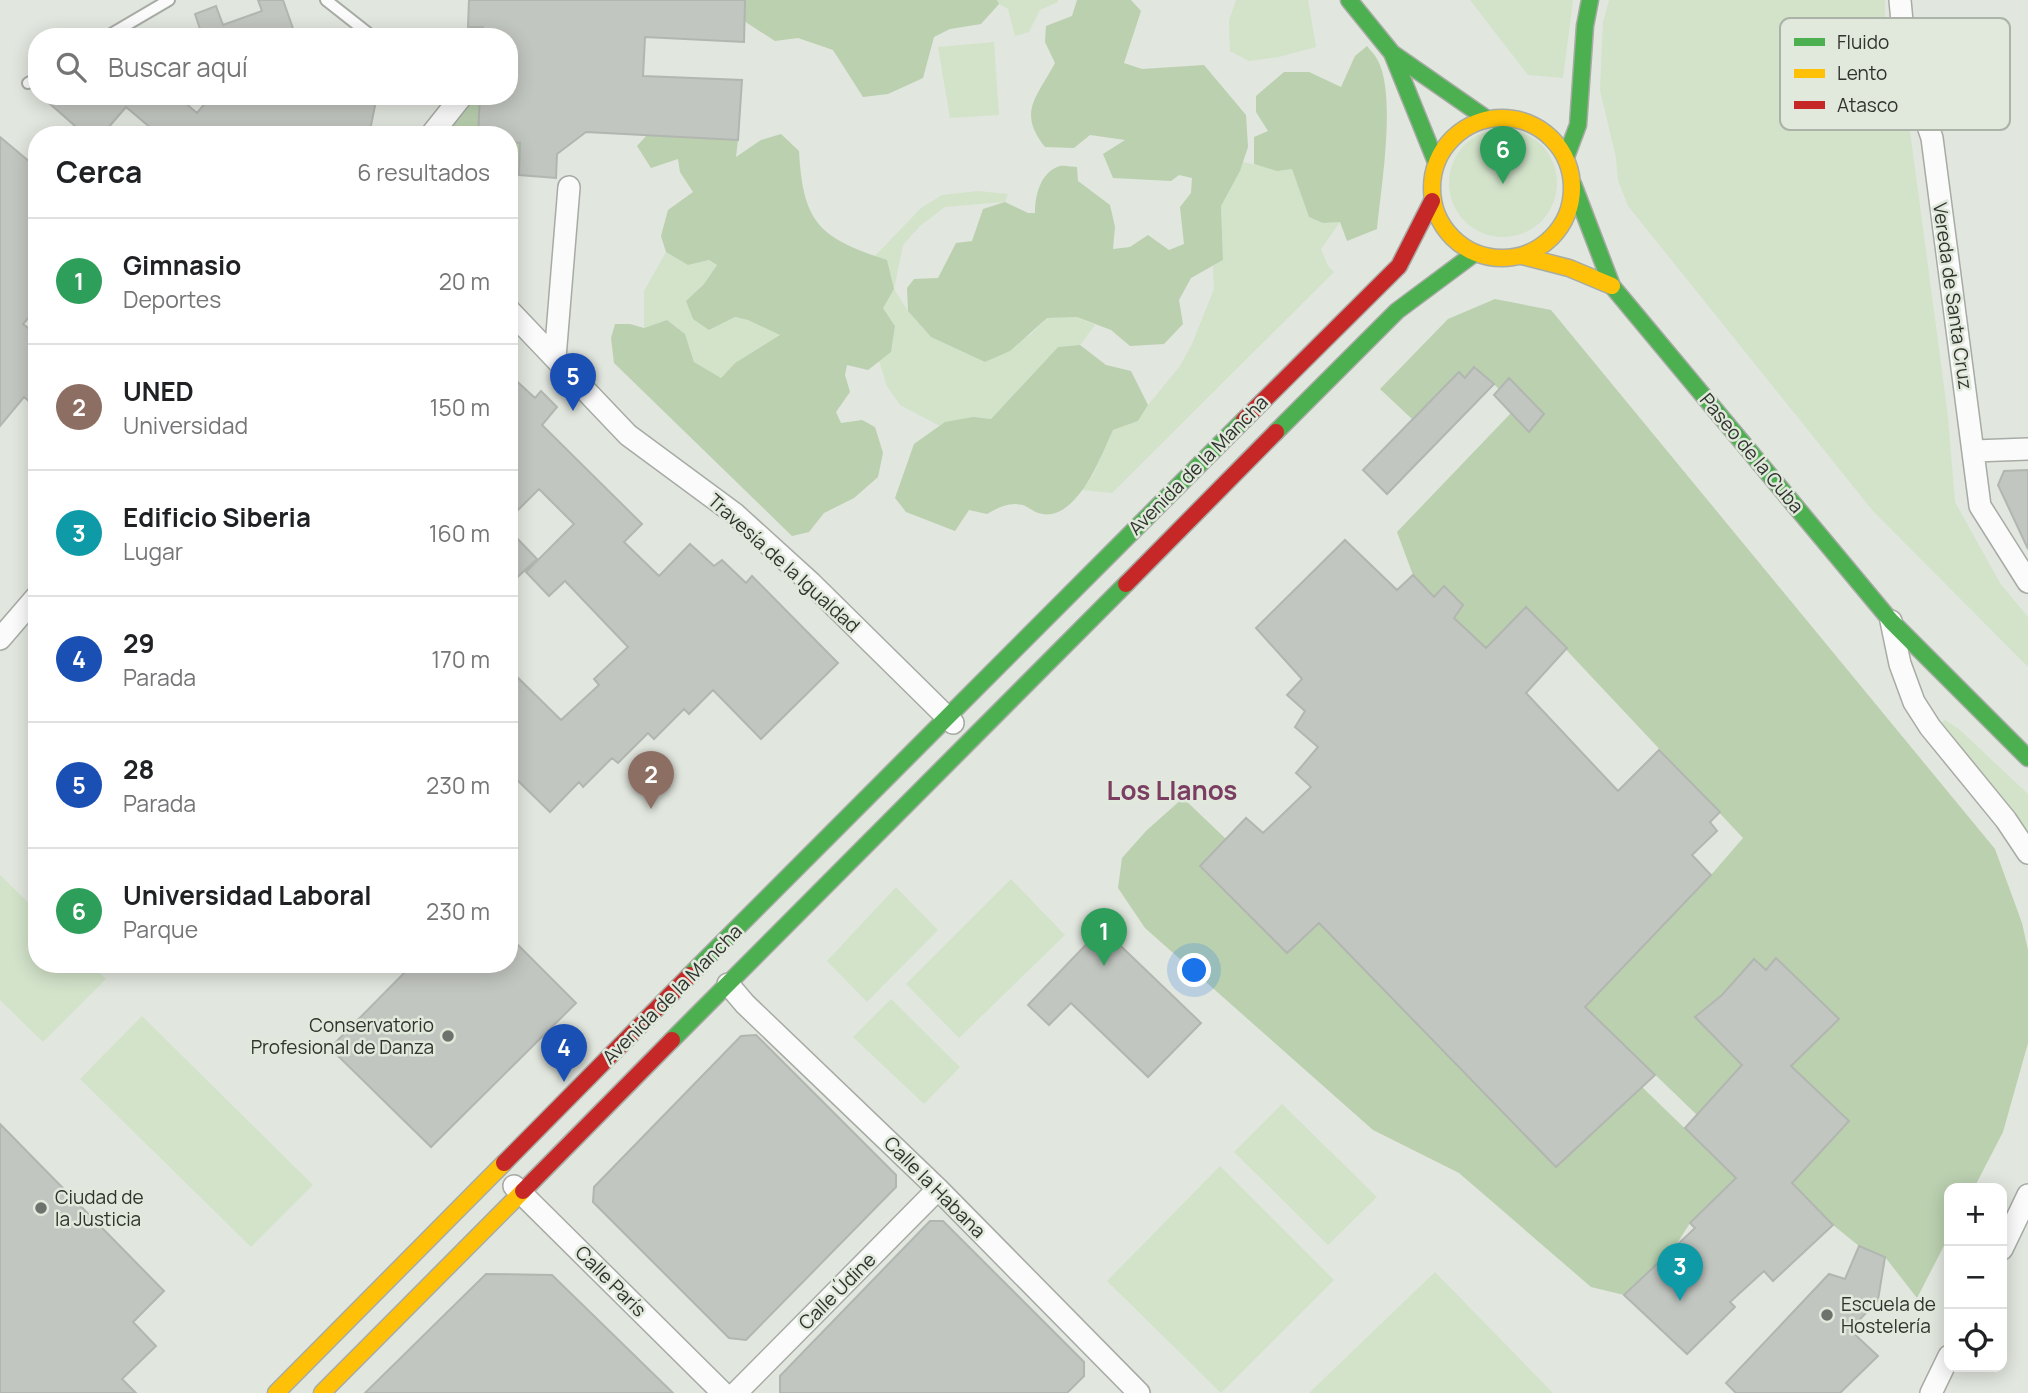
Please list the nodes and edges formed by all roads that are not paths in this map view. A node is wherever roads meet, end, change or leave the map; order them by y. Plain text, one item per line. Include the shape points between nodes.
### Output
1 (169, 0) edge
2 (326, 0) edge
3 (1349, 0) edge
4 (1590, 0) edge
5 (1900, 0) edge
6 (1902, 18) edge
7 (121, 28) edge
8 (362, 28) edge
9 (1392, 53) junction
10 (451, 105) edge
11 (1487, 119) junction
12 (437, 126) edge
13 (1928, 130) edge
14 (1566, 157) junction
15 (1436, 162) junction
16 (1573, 184) junction
17 (569, 187) dead end
18 (1432, 201) junction
19 (1475, 253) junction
20 (1522, 256) junction
21 (1612, 286) junction
22 (518, 319) edge
23 (555, 358) junction
24 (2028, 449) edge
25 (1974, 451) junction
26 (2028, 582) edge
27 (28, 606) edge
28 (1891, 621) junction
29 (1, 636) edge
30 (946, 716) junction
31 (971, 740) junction
32 (2028, 758) edge
33 (2028, 853) edge
34 (729, 984) junction
35 (498, 1170) junction
36 (938, 1189) junction
37 (521, 1193) junction
38 (2028, 1195) edge
39 (2003, 1246) edge
40 (1944, 1366) edge
41 (1126, 1389) edge
42 (280, 1392) edge
43 (322, 1393) edge
44 (723, 1393) edge
45 (736, 1393) edge
46 (1931, 1393) edge

1 - 7 lane
2 - 8 lane
3 - 9 main road
4 - 14 main road via 1578,125
5 - 6 street, Vereda de Santa Cruz
9 - 11 main road
9 - 15 main road
10 - 12 street
11 - 14 main road via 1531,123 1551,137
11 - 15 main road via 1465,127 1448,142
13 - 25 street, Vereda de Santa Cruz
14 - 16 main road
15 - 18 main road
16 - 20 main road via 1565,220 1547,242
16 - 21 main road
17 - 23 street
18 - 19 main road via 1447,232
18 - 30 main road, Avenida de la Mancha via 1404,260
19 - 20 main road
19 - 31 main road, Avenida de la Mancha via 1397,311
20 - 21 main road
21 - 28 main road, Paseo de la Cuba
22 - 23 street, Travesía de la Igualdad
23 - 30 street, Travesía de la Igualdad via 628,435 735,514
24 - 25 street
25 - 26 street, Vereda de Santa Cruz via 1980,506
27 - 29 street
28 - 32 main road, Paseo de la Cuba
28 - 33 street, Paseo de la Cuba via 1914,702
30 - 31 street
30 - 35 main road, Avenida de la Mancha
31 - 34 main road, Avenida de la Mancha
34 - 36 street, Calle la Habana
34 - 37 main road, Avenida de la Mancha
35 - 37 street, Calle París
35 - 42 main road, Avenida de la Mancha
36 - 41 street, Calle la Habana
36 - 45 street, Calle Údine
37 - 43 main road, Avenida de la Mancha
37 - 44 street, Calle París
38 - 39 street
40 - 46 street

